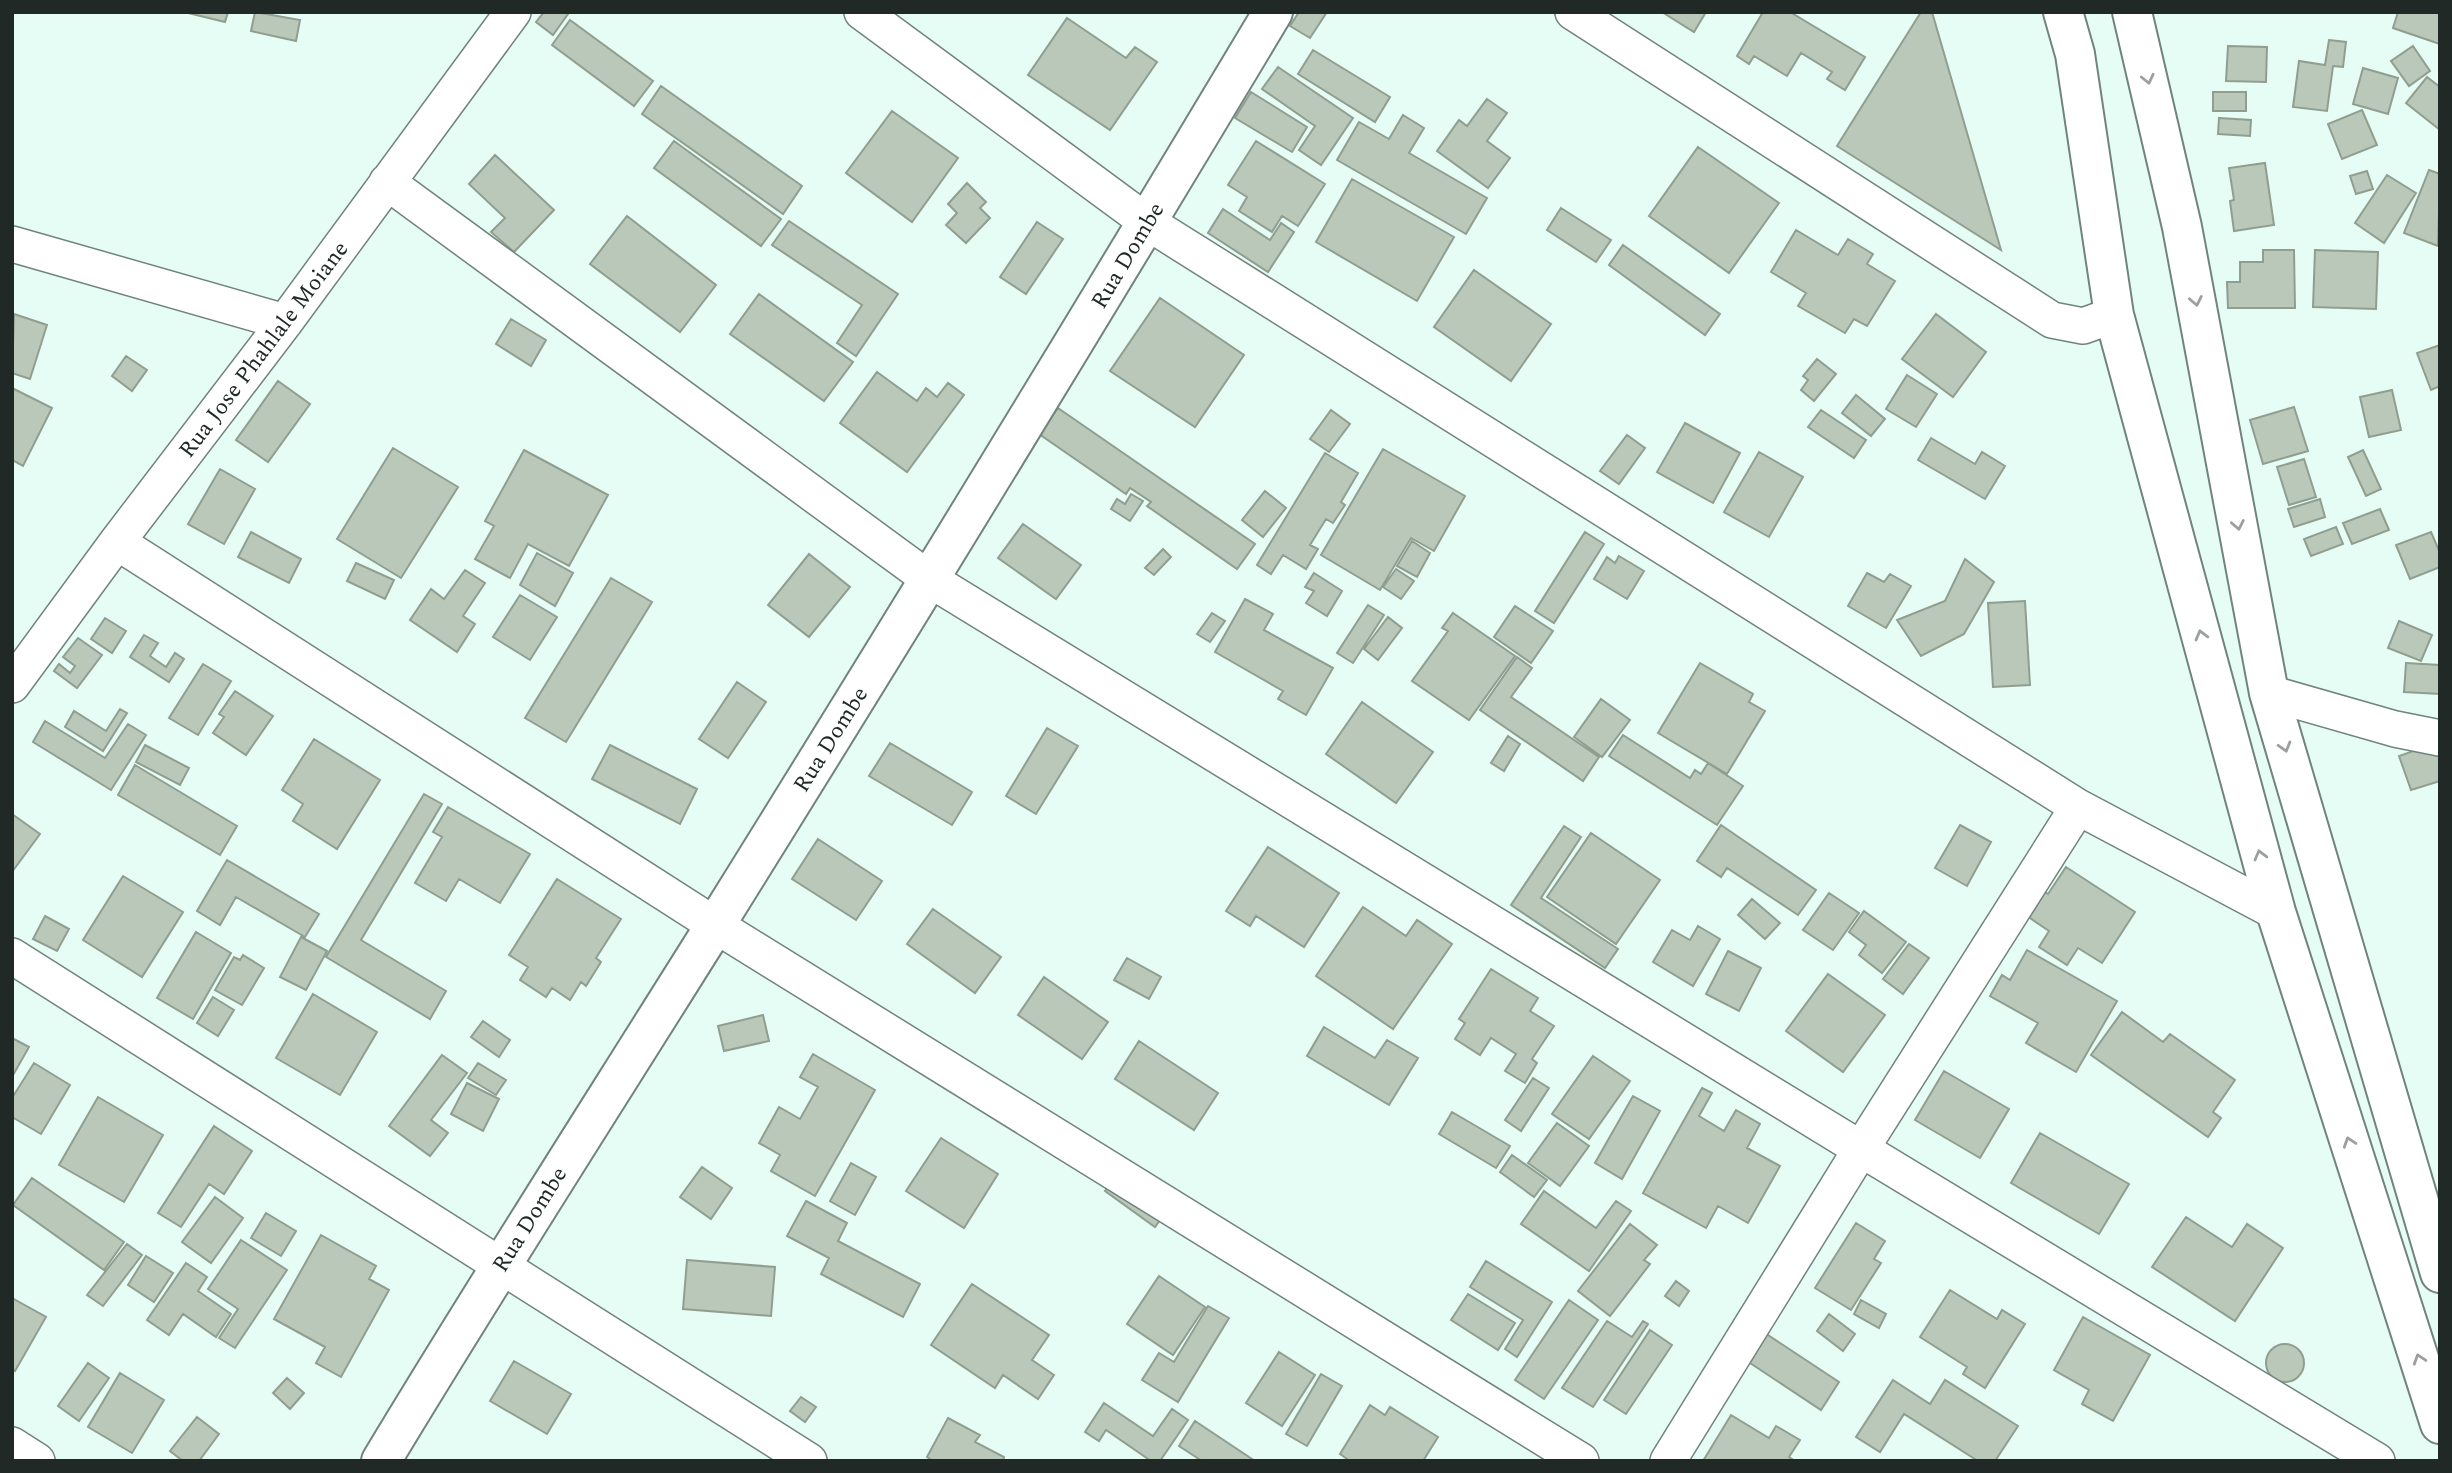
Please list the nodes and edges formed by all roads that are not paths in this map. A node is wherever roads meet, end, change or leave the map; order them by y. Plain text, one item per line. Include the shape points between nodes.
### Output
1 (513, 12) edge
2 (862, 12) edge
3 (1273, 12) edge
4 (1573, 12) edge
5 (2063, 12) edge
6 (2132, 12) edge
7 (387, 182) junction
8 (1147, 222) junction
9 (12, 244) edge
10 (2114, 315) junction
11 (285, 322) junction
12 (117, 542) junction
13 (929, 579) junction
14 (12, 685) edge
15 (2270, 693) junction
16 (2440, 738) edge
17 (2078, 807) junction
18 (2276, 912) junction
19 (715, 925) junction
20 (12, 956) edge
21 (1861, 1149) junction
22 (499, 1266) junction
23 (2440, 1273) edge
24 (2440, 1424) edge
25 (12, 1445) edge
26 (37, 1461) edge
27 (381, 1461) edge
28 (809, 1461) edge
29 (1581, 1461) edge
30 (1668, 1461) edge
31 (2377, 1461) edge

1 - 7 street, Rua Jose Phahlale Moiane
2 - 8 street
3 - 8 main road, Rua Dombe
4 - 10 street via 2052,320 2083,326
5 - 10 main road via 2075,54
6 -> 15 main road via 2182,228
7 - 11 street, Rua Jose Phahlale Moiane
7 - 13 street
8 - 13 main road, Rua Dombe
8 - 17 street
9 - 11 street
18 -> 10 main road
11 - 12 street, Rua Jose Phahlale Moiane
12 - 14 street, Rua Jose Phahlale Moiane
12 - 19 street
13 - 19 main road, Rua Dombe
13 - 21 street
15 - 16 street
15 -> 23 main road
17 - 18 street
17 - 21 street
24 -> 18 main road
19 - 22 main road, Rua Dombe
19 - 29 street
20 - 22 street
21 - 30 street
21 - 31 street
22 - 27 main road, Rua Dombe
22 - 28 street
25 - 26 street

